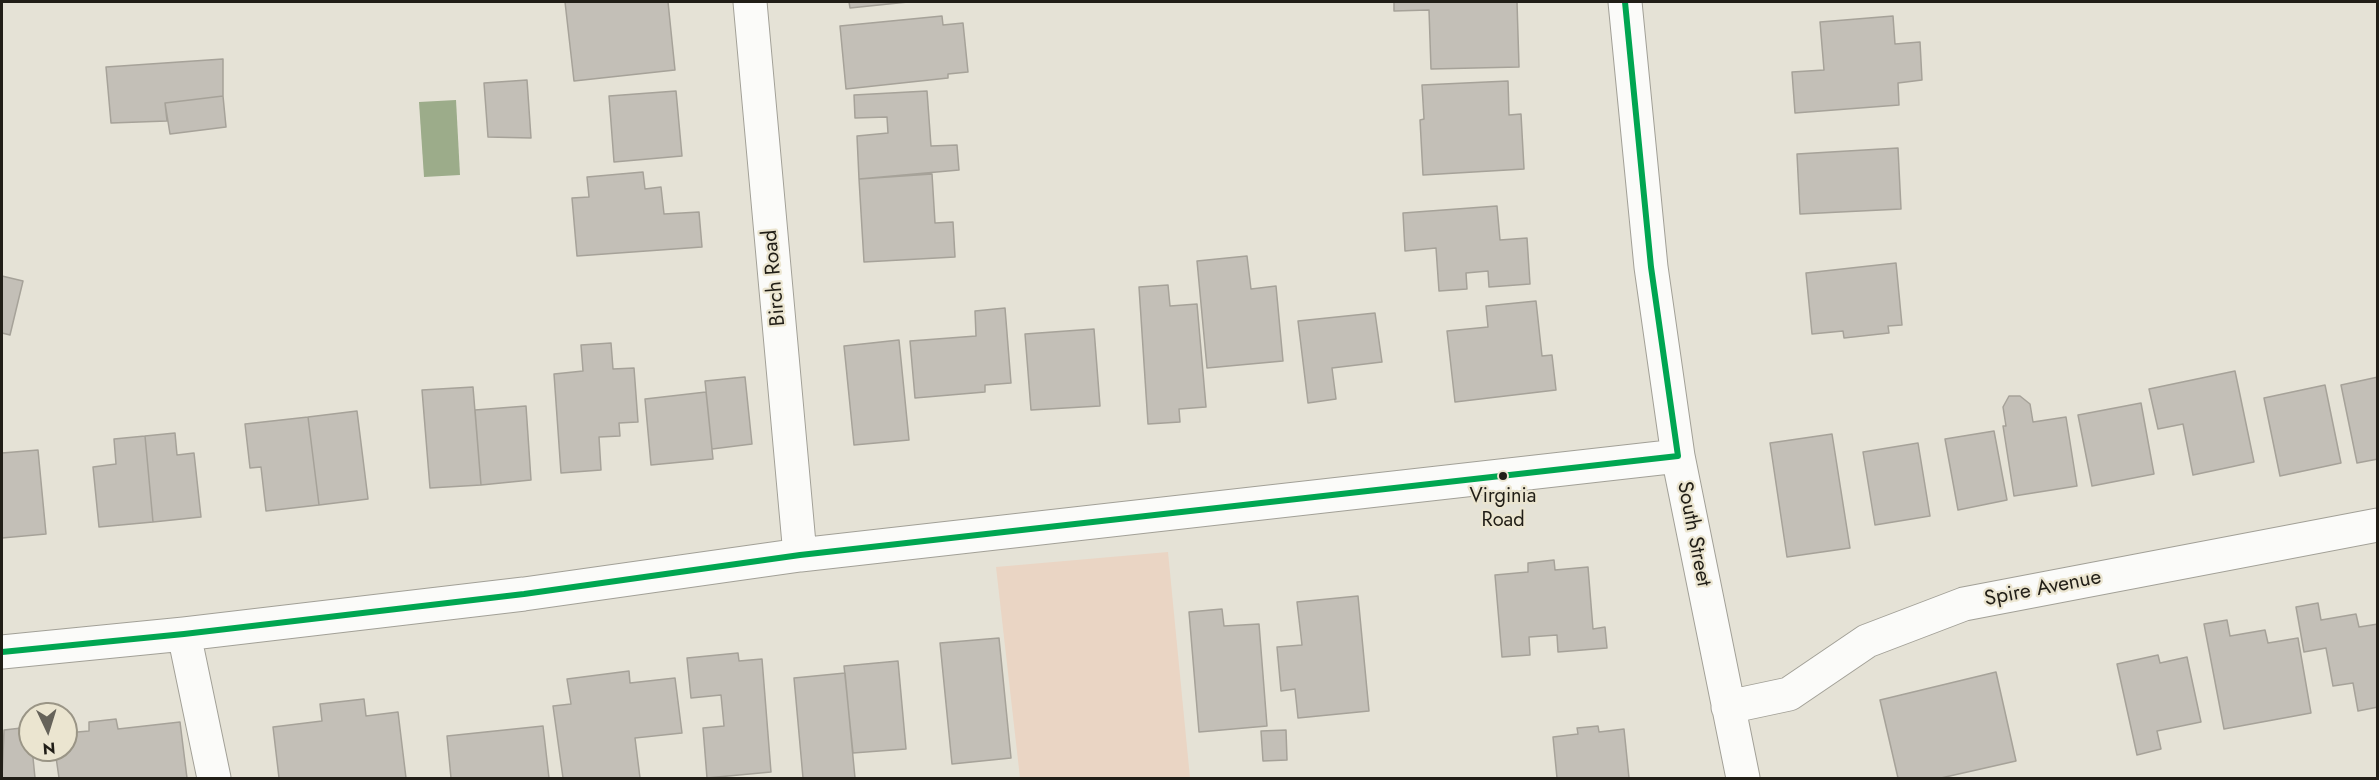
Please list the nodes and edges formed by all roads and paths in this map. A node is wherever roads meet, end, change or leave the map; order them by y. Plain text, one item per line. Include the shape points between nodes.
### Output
1 (750, 2) edge
2 (1625, 2) edge
3 (1678, 456) junction
4 (2378, 525) edge
5 (800, 555) junction
6 (184, 634) junction
7 (2, 652) edge
8 (1728, 707) junction
9 (214, 778) edge
10 (1743, 778) edge

1 - 5 street, Birch Road
2 - 3 street, South Street via 1651,267
3 - 5 street
3 - 8 street, South Street
4 - 8 street, Spire Avenue via 1964,604 1867,641 1789,694
5 - 6 street via 524,594
6 - 7 street
6 - 9 street
8 - 10 street, South Street

